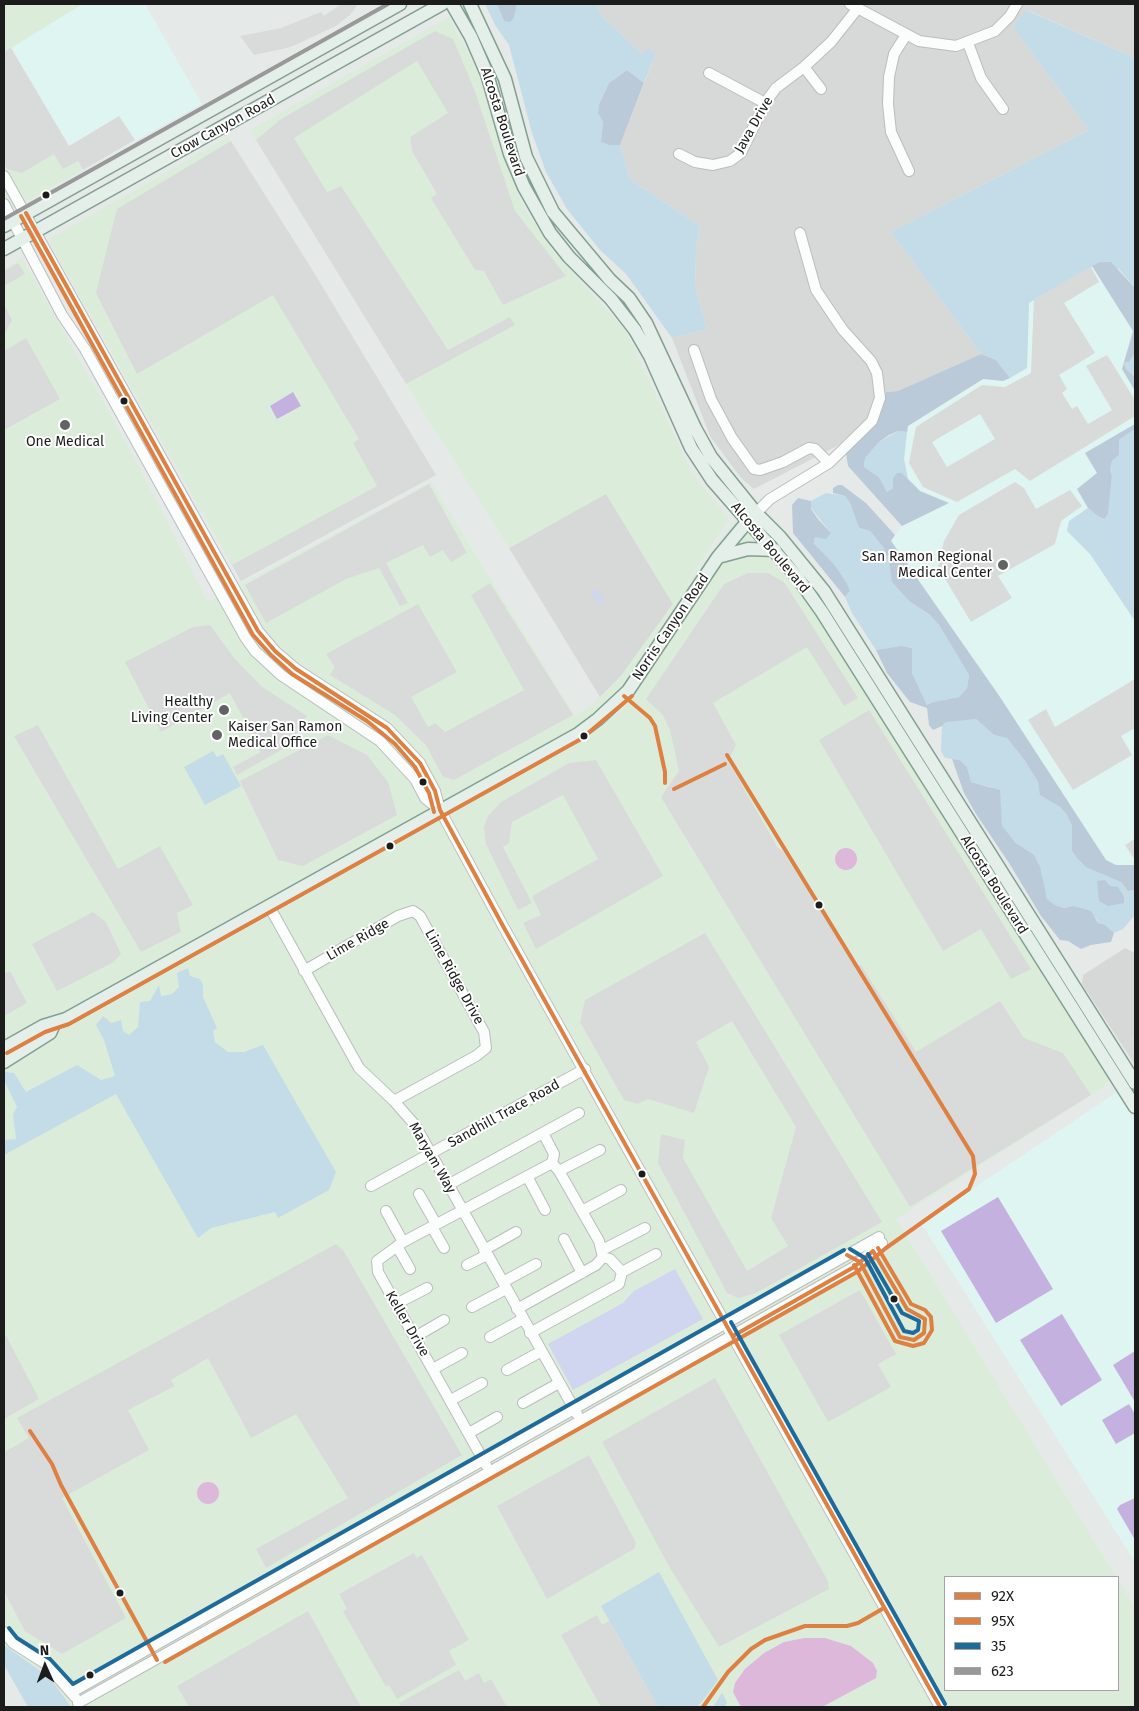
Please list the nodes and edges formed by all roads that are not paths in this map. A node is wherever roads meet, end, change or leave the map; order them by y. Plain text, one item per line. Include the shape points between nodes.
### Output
1 (400, 4) edge
2 (442, 4) edge
3 (452, 4) edge
4 (470, 4) edge
5 (1017, 4) edge
6 (854, 6) edge
7 (906, 35) junction
8 (968, 43) junction
9 (804, 67) junction
10 (709, 73) dead end
11 (821, 89) dead end
12 (765, 103) junction
13 (1003, 110) dead end
14 (679, 154) dead end
15 (909, 171) dead end
16 (4, 176) edge
17 (4, 204) edge
18 (26, 213) junction
19 (8, 223) edge
20 (36, 232) junction
21 (800, 233) dead end
22 (22, 239) junction
23 (4, 249) edge
24 (694, 350) dead end
25 (829, 463) junction
26 (751, 517) junction
27 (774, 550) junction
28 (718, 557) junction
29 (440, 810) junction
30 (269, 906) junction
31 (413, 911) joint
32 (304, 972) junction
33 (54, 1024) junction
34 (4, 1048) edge
35 (4, 1062) edge
36 (585, 1069) junction
37 (1135, 1083) edge
38 (394, 1101) junction
39 (1135, 1107) edge
40 (579, 1112) dead end
41 (543, 1133) junction
42 (600, 1150) dead end
43 (431, 1154) junction
44 (552, 1163) junction
45 (559, 1171) junction
46 (527, 1176) junction
47 (448, 1185) junction
48 (371, 1186) dead end
49 (621, 1190) dead end
50 (419, 1194) dead end
51 (545, 1210) dead end
52 (386, 1211) dead end
53 (462, 1211) junction
54 (582, 1211) junction
55 (434, 1226) junction
56 (645, 1228) dead end
57 (516, 1232) dead end
58 (564, 1239) dead end
59 (400, 1244) junction
60 (444, 1248) dead end
61 (486, 1252) junction
62 (602, 1254) junction
63 (656, 1254) dead end
64 (536, 1264) dead end
65 (467, 1265) dead end
66 (410, 1269) dead end
67 (582, 1272) junction
68 (622, 1272) junction
69 (504, 1286) junction
70 (427, 1288) dead end
71 (396, 1304) junction
72 (472, 1307) dead end
73 (518, 1309) junction
74 (523, 1319) junction
75 (444, 1320) dead end
76 (726, 1325) junction
77 (530, 1333) junction
78 (732, 1336) junction
79 (415, 1337) junction
80 (490, 1337) dead end
81 (540, 1352) junction
82 (462, 1353) dead end
83 (433, 1369) junction
84 (507, 1370) dead end
85 (482, 1383) dead end
86 (559, 1383) junction
87 (451, 1400) junction
88 (523, 1404) dead end
89 (574, 1410) junction
90 (497, 1417) dead end
91 (581, 1421) junction
92 (469, 1433) junction
93 (500, 1452) junction
94 (484, 1461) junction
95 (507, 1463) junction
96 (490, 1472) junction
97 (4, 1632) edge
98 (72, 1692) junction
99 (79, 1705) edge
100 (940, 1707) edge

1 - 18 main road, Crow Canyon Road
2 - 20 main road, Crow Canyon Road
3 - 26 main road, Alcosta Boulevard via 487,74 510,154 534,207 569,258 611,299 634,330 650,356 691,448 712,480
4 - 26 main road, Alcosta Boulevard via 505,79 526,157 541,191 570,234 629,298 646,323 695,428
5 - 8 street via 995,31
6 - 7 street
6 - 9 street, Java Drive via 831,42
7 - 8 street via 935,45
7 - 15 street via 894,54 888,104 891,132
8 - 13 street via 980,78
9 - 11 street
9 - 12 street, Java Drive via 776,88
10 - 12 street
12 - 14 street, Java Drive via 741,153 730,161 713,165 695,162
16 - 18 street
17 - 19 street
18 - 19 main road, Crow Canyon Road
18 - 20 street
19 - 22 street
20 - 22 main road, Crow Canyon Road
20 - 29 street via 258,631 296,669 371,716 400,740 420,763 435,790
21 - 25 street via 816,290 843,330 871,361 879,385 880,398 872,421
22 - 23 main road, Crow Canyon Road
22 - 29 street via 62,315 85,349 255,651 281,675 368,731 388,749 415,779 426,798
24 - 25 street via 711,399 732,438 754,468 760,470 775,465 809,448
25 - 26 street via 770,499
26 - 27 main road, Alcosta Boulevard
26 - 28 main road, Norris Canyon Road
26 - 37 main road, Alcosta Boulevard via 780,537 824,591
27 - 28 main road via 748,549
27 - 39 main road, Alcosta Boulevard via 822,612
28 - 29 main road, Norris Canyon Road via 620,700 578,734
29 - 30 main road, Norris Canyon Road
29 - 36 street
30 - 32 street, Maryam Way
30 - 33 main road, Norris Canyon Road
31 - 32 street, Lime Ridge via 382,925
31 - 38 street, Lime Ridge Drive via 420,916 464,993 484,1032 486,1048
32 - 38 street, Maryam Way via 359,1068
33 - 34 main road, Norris Canyon Road via 43,1026
33 - 35 main road, Norris Canyon Road via 50,1034
36 - 43 street, Sandhill Trace Road
36 - 76 street
38 - 43 street, Maryam Way via 415,1124
40 - 41 street
41 - 44 street via 554,1154
41 - 47 street
42 - 45 street
43 - 47 street, Maryam Way
43 - 48 street, Sandhill Trace Road
44 - 45 street
44 - 46 street, Keller Drive
45 - 54 street
46 - 51 street
46 - 53 street, Keller Drive
47 - 53 street, Maryam Way
49 - 54 street
50 - 55 street
52 - 59 street
53 - 55 street, Keller Drive
53 - 61 street, Maryam Way
54 - 62 street
55 - 59 street, Keller Drive
55 - 60 street
56 - 62 street
57 - 61 street
58 - 67 street
59 - 66 street
59 - 71 street, Keller Drive via 380,1257 377,1265
61 - 65 street
61 - 69 street, Maryam Way
62 - 67 street via 596,1265
62 - 68 street
63 - 68 street
64 - 69 street
67 - 73 street
68 - 77 street via 619,1284 613,1288
69 - 72 street
69 - 73 street, Maryam Way
70 - 71 street
71 - 79 street, Keller Drive
73 - 74 street, Maryam Way
74 - 77 street, Maryam Way
74 - 80 street
75 - 79 street
76 - 78 street
76 - 78 street via 881,1240 854,1267
76 - 89 street
77 - 81 street, Maryam Way
78 - 91 street
78 - 100 street
79 - 83 street, Keller Drive
81 - 84 street
81 - 86 street, Maryam Way
82 - 83 street
83 - 87 street, Keller Drive
85 - 87 street
86 - 88 street
86 - 89 street, Maryam Way
87 - 92 street, Keller Drive
89 - 91 street, Maryam Way
89 - 93 street
90 - 92 street
91 - 95 street
92 - 94 street, Keller Drive
93 - 94 street
93 - 95 street
94 - 96 street, Keller Drive
94 - 98 street
95 - 96 street
96 - 99 street
97 - 98 street via 13,1643 46,1664
98 - 99 street

